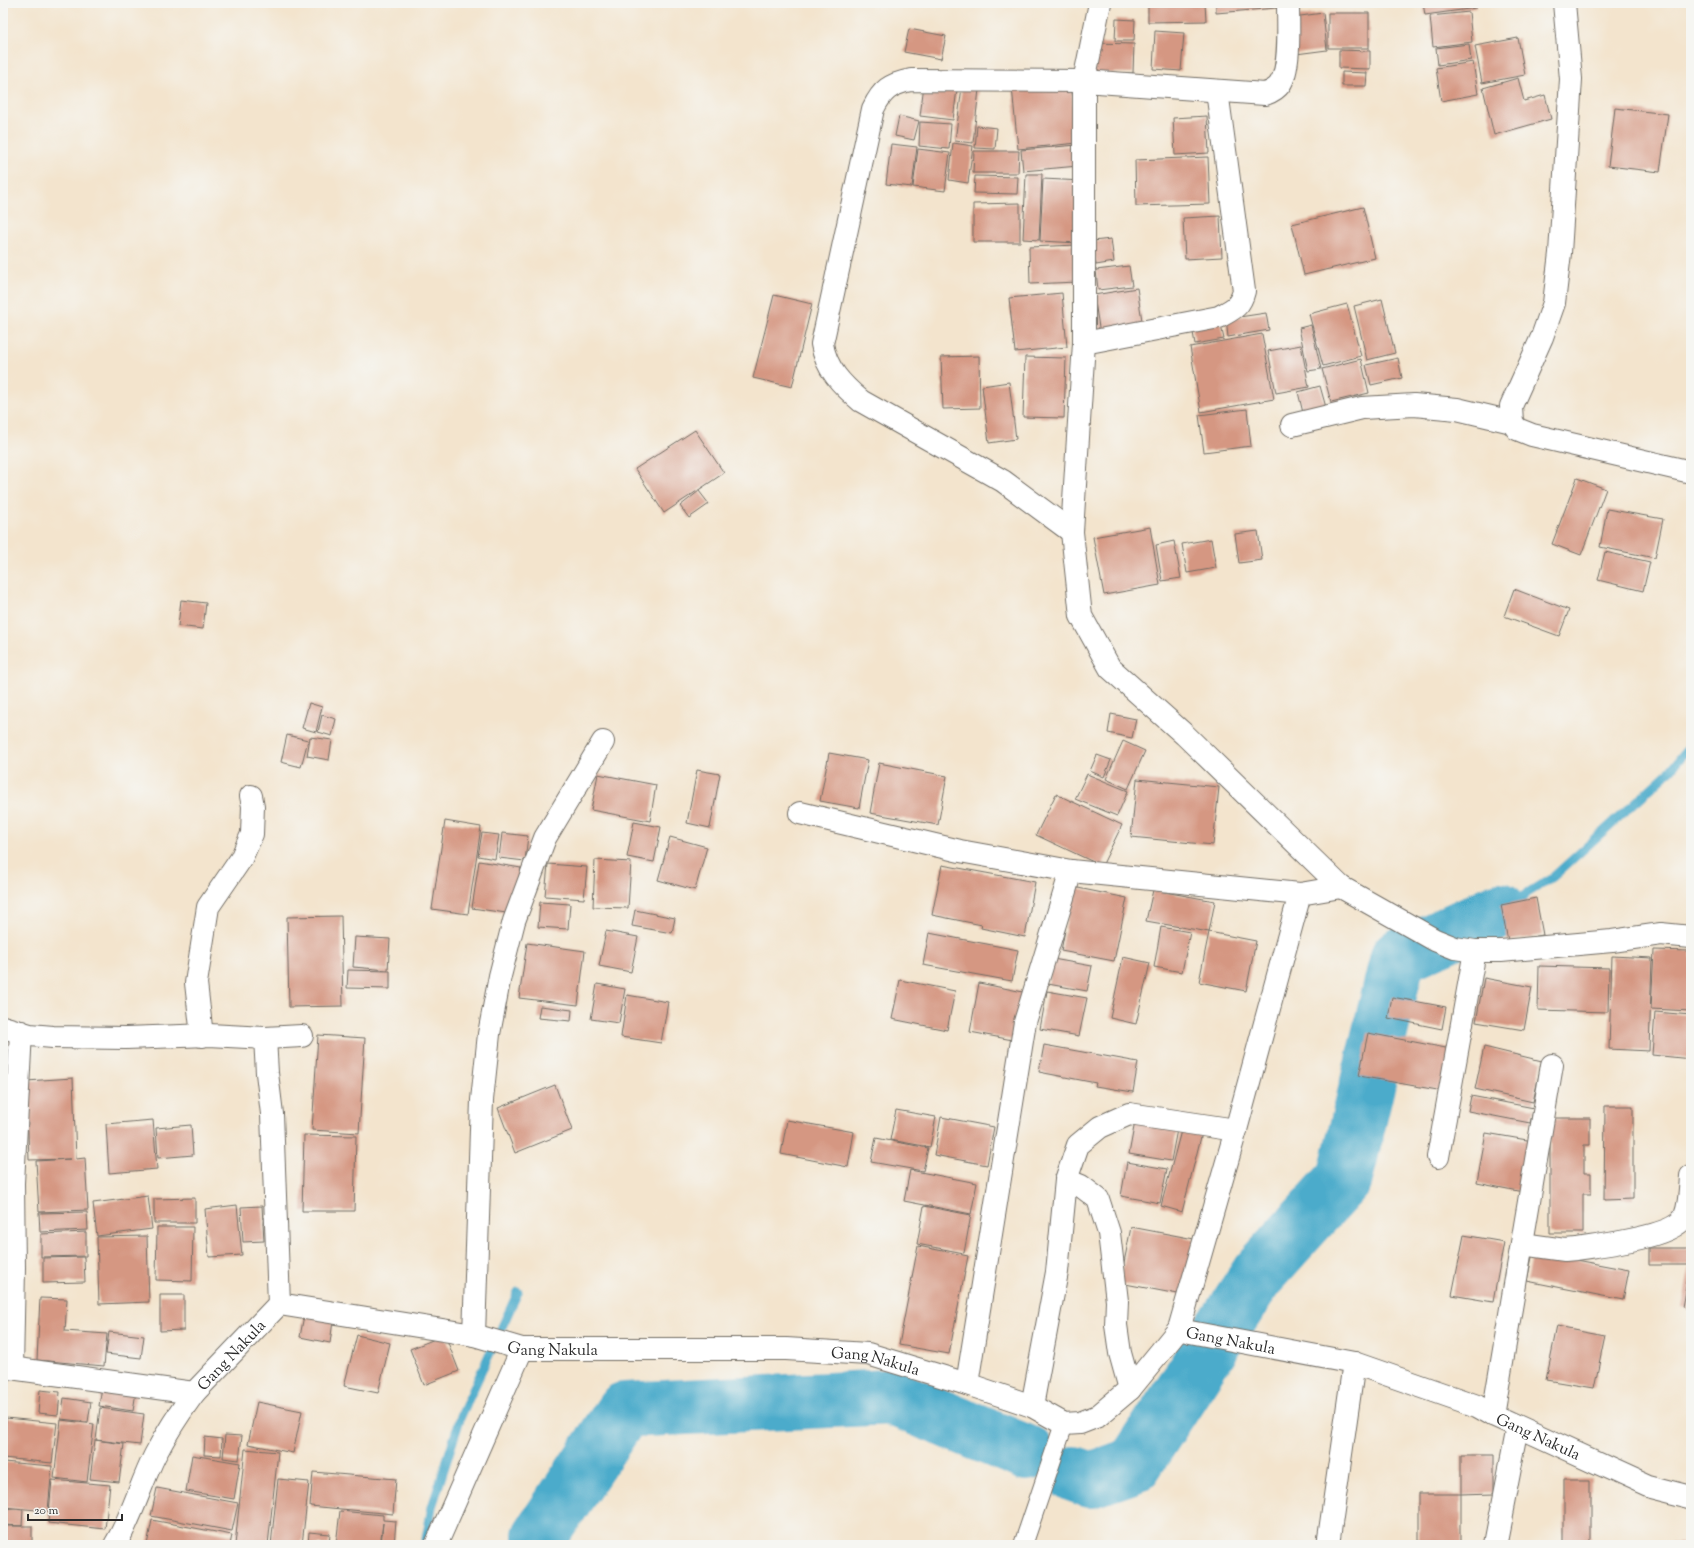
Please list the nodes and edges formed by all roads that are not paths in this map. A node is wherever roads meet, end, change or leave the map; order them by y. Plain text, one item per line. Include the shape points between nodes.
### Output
1 (1100, 3) edge
2 (1288, 3) edge
3 (1564, 3) edge
4 (1084, 81) junction
5 (1217, 91) junction
6 (1084, 343) junction
7 (1505, 421) junction
8 (1292, 425) dead end
9 (1691, 472) edge
10 (1072, 532) junction
11 (603, 742) dead end
12 (251, 796) dead end
13 (800, 813) dead end
14 (1071, 871) junction
15 (1341, 887) junction
16 (1300, 894) junction
17 (1691, 937) edge
18 (1475, 951) junction
19 (12, 1030) edge
20 (202, 1036) junction
21 (302, 1036) dead end
22 (265, 1038) junction
23 (1552, 1065) dead end
24 (1236, 1130) junction
25 (1438, 1157) dead end
26 (1691, 1176) edge
27 (1066, 1180) junction
28 (1522, 1244) junction
29 (279, 1304) junction
30 (1179, 1328) junction
31 (480, 1337) junction
32 (518, 1348) junction
33 (1354, 1363) junction
34 (8, 1367) edge
35 (967, 1384) junction
36 (1130, 1389) junction
37 (194, 1393) junction
38 (1032, 1406) junction
39 (1493, 1415) junction
40 (1064, 1424) junction
41 (1518, 1427) junction
42 (1691, 1497) edge
43 (116, 1545) edge
44 (436, 1545) edge
45 (1023, 1545) edge
46 (1328, 1545) edge
47 (1495, 1545) edge

1 - 4 street
2 - 5 street via 1286,69 1280,85 1273,92 1265,94
3 - 7 street via 1571,79 1560,253 1554,303
4 - 5 street
4 - 6 street
4 - 10 street via 911,80 892,85 880,95 873,109 822,344 824,358 843,386 861,401 1003,481
5 - 6 street via 1244,291 1241,302 1219,317
6 - 10 street
7 - 8 street via 1458,409 1414,405 1362,408
7 - 9 street via 1532,435
10 - 15 street via 1082,616 1110,668 1185,735
11 - 31 street via 545,838 514,921 500,976 489,1034 482,1100
12 - 20 street via 252,834 241,859 208,907 196,983
13 - 14 street via 960,851
14 - 16 street
14 - 35 street via 1025,1022
15 - 16 street
15 - 18 street via 1435,940 1455,948
16 - 24 street
17 - 18 street via 1661,934 1596,943
18 - 25 street
19 - 20 street via 53,1037
19 - 34 street via 14,1268
20 - 22 street
21 - 22 street
22 - 29 street via 272,1114
23 - 28 street
24 - 27 street via 1129,1114 1100,1127 1078,1145
24 - 30 street
26 - 28 street via 1688,1207 1684,1216 1663,1232 1570,1250
27 - 36 street via 1098,1199 1109,1233 1117,1301 1116,1325 1120,1353
27 - 38 street via 1057,1272
28 - 39 street
29 - 31 street, Gang Nakula
29 - 37 street, Gang Nakula
30 - 33 street, Gang Nakula
30 - 36 street, Gang Nakula
31 - 32 street, Gang Nakula
32 - 35 street, Gang Nakula via 786,1349 868,1354
32 - 44 street
33 - 39 street, Gang Nakula via 1477,1406
33 - 46 street
34 - 37 street
35 - 38 street, Gang Nakula
36 - 40 street, Gang Nakula via 1098,1416 1080,1423
37 - 43 street, Gang Nakula via 155,1455 125,1530
38 - 40 street, Gang Nakula
39 - 41 street, Gang Nakula
40 - 45 lane
41 - 42 street, Gang Nakula via 1648,1486
41 - 47 street

